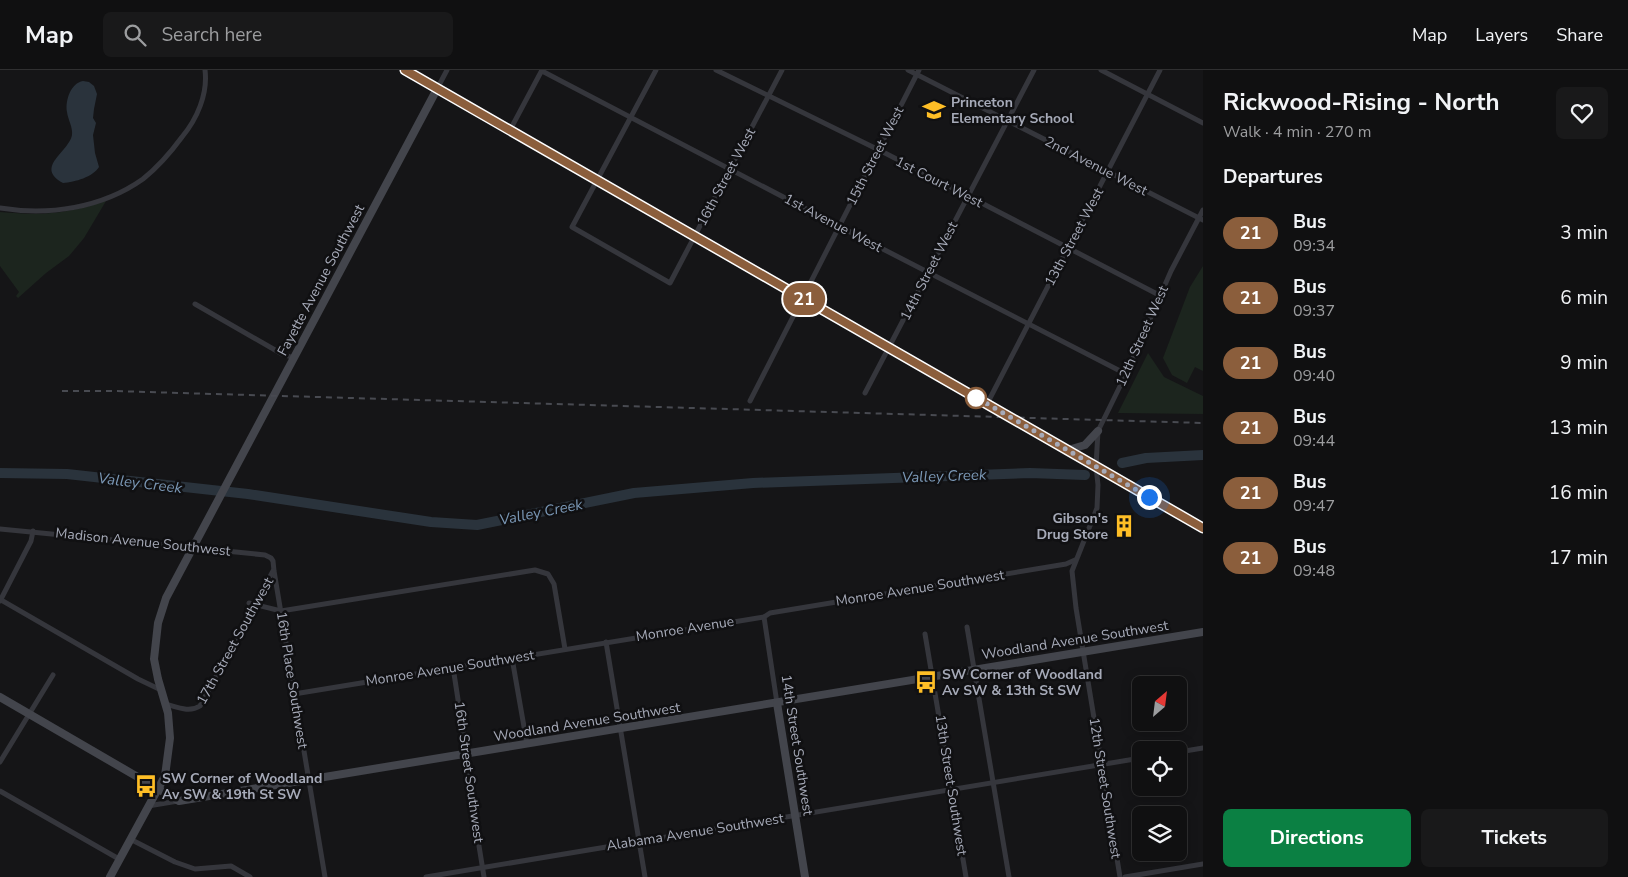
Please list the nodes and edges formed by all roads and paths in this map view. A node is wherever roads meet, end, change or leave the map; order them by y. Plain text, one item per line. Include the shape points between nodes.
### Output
1 (205, 70) edge
2 (405, 70) edge
3 (447, 70) edge
4 (542, 70) edge
5 (656, 70) edge
6 (716, 70) edge
7 (782, 70) edge
8 (908, 70) edge
9 (1034, 70) edge
10 (1101, 70) edge
11 (1160, 70) edge
12 (918, 72) edge
13 (437, 88) junction
14 (1148, 94) junction
15 (768, 97) junction
16 (631, 119) junction
17 (1007, 120) junction
18 (1203, 123) edge
19 (510, 130) junction
20 (878, 151) junction
21 (730, 169) junction
22 (1108, 172) junction
23 (597, 180) junction
24 (968, 196) junction
25 (0, 208) edge
26 (1203, 210) edge
27 (1201, 219) edge
28 (839, 226) junction
29 (695, 236) junction
30 (1068, 249) junction
31 (928, 273) junction
32 (1160, 296) junction
33 (802, 298) junction
34 (195, 304) dead end
35 (1027, 324) junction
36 (890, 348) junction
37 (294, 358) junction
38 (1126, 374) junction
39 (866, 393) dead end
40 (750, 401) dead end
41 (987, 404) junction
42 (1098, 431) junction
43 (1068, 450) junction
44 (1096, 466) junction
45 (0, 528) edge
46 (1203, 528) edge
47 (33, 532) junction
48 (192, 547) junction
49 (1075, 560) junction
50 (274, 571) junction
51 (0, 601) edge
52 (249, 602) dead end
53 (256, 605) junction
54 (281, 611) junction
55 (764, 617) junction
56 (966, 627) dead end
57 (1203, 632) edge
58 (925, 634) dead end
59 (606, 642) junction
60 (565, 649) junction
61 (1083, 652) junction
62 (512, 658) junction
63 (453, 667) junction
64 (973, 670) junction
65 (53, 675) dead end
66 (933, 677) junction
67 (161, 691) junction
68 (294, 694) junction
69 (0, 697) edge
70 (777, 703) junction
71 (165, 704) junction
72 (29, 714) junction
73 (620, 729) junction
74 (527, 744) junction
75 (1203, 748) edge
76 (1187, 751) edge
77 (466, 754) junction
78 (1132, 760) edge
79 (0, 762) edge
80 (1101, 765) junction
81 (309, 780) junction
82 (993, 782) junction
83 (158, 789) junction
84 (951, 789) junction
85 (0, 791) edge
86 (179, 801) junction
87 (148, 806) junction
88 (796, 816) junction
89 (130, 839) junction
90 (639, 841) junction
91 (120, 859) junction
92 (1203, 864) edge
93 (483, 867) junction
94 (110, 877) edge
95 (250, 877) edge
96 (325, 877) edge
97 (426, 877) edge
98 (484, 877) edge
99 (645, 877) edge
100 (805, 877) edge
101 (966, 877) edge
102 (1009, 877) edge
103 (1120, 877) edge
104 (1126, 877) edge

1 - 25 street via 205,87 196,117 168,155 143,178 112,195 71,208 22,212
2 - 13 street
3 - 13 street
4 - 16 street, 1st Avenue West
4 - 19 street
5 - 16 street
6 - 15 street, 1st Court West
7 - 15 street, 16th Street West
8 - 12 street, 2nd Avenue West
9 - 17 street, 14th Street West
10 - 14 street
11 - 14 street, 13th Street West
12 - 17 street, 2nd Avenue West
12 - 20 street, 15th Street West
13 - 19 street
13 - 37 street, Fayette Avenue Southwest
14 - 18 street
14 - 22 street, 13th Street West
15 - 20 street, 1st Court West
15 - 21 street, 16th Street West
16 - 21 street, 1st Avenue West
16 - 23 street
17 - 22 street, 2nd Avenue West
17 - 24 street, 14th Street West
19 - 23 street
20 - 24 street, 1st Court West
20 - 28 street, 15th Street West
21 - 28 street, 1st Avenue West
21 - 29 street, 16th Street West
22 - 27 street, 2nd Avenue West
22 - 30 street, 13th Street West
23 - 29 street
23 - 29 street, 16th Street West via 572,227 670,283
24 - 30 street, 1st Court West
24 - 31 street, 14th Street West
26 - 27 street, 12th Street West
27 - 32 street, 12th Street West
28 - 31 street, 1st Avenue West
28 - 33 street, 15th Street West
29 - 33 street
30 - 32 street, 1st Court West
30 - 35 street, 13th Street West
31 - 35 street, 1st Avenue West
31 - 36 street, 14th Street West
32 - 38 street, 12th Street West
33 - 36 street
33 - 40 street, 15th Street West
34 - 37 street
35 - 38 street, 1st Avenue West
35 - 41 street, 13th Street West
36 - 39 street, 14th Street West
36 - 41 street
37 - 48 street, Fayette Avenue Southwest
38 - 42 street, 12th Street West
41 - 43 street
42 - 43 street via 1084,445
42 - 44 street, 12th Street West
43 - 44 street
44 - 46 street
44 - 49 street, 12th Street Southwest via 1097,508
45 - 47 street, Madison Avenue Southwest
47 - 48 street, Madison Avenue Southwest
47 - 51 street
48 - 50 street, Madison Avenue Southwest via 265,555 273,559
48 - 67 street, Fayette Avenue Southwest via 166,598 158,623 154,659
49 - 55 street, Monroe Avenue Southwest via 770,613
49 - 61 street, 12th Street Southwest via 1072,581
50 - 53 street, 17th Street Southwest
50 - 54 street, 16th Place Southwest
51 - 67 street
52 - 53 street
53 - 54 street
53 - 71 street, 17th Street Southwest via 200,706 187,710
54 - 60 street via 535,570 545,573 554,584
54 - 68 street, 16th Place Southwest
55 - 59 street, Monroe Avenue
55 - 70 street, 14th Street Southwest
56 - 64 street
57 - 61 street, Woodland Avenue Southwest
58 - 66 street, 13th Street Southwest
59 - 60 street, Monroe Avenue Southwest
59 - 73 street
60 - 62 street, Monroe Avenue Southwest
61 - 64 street, Woodland Avenue Southwest
61 - 80 street, 12th Street Southwest
62 - 63 street, Monroe Avenue Southwest
62 - 74 street
63 - 68 street, Monroe Avenue Southwest
63 - 77 street, 16th Street Southwest
64 - 66 street, Woodland Avenue Southwest
64 - 82 street
65 - 72 street
66 - 70 street, Woodland Avenue Southwest
66 - 84 street, 13th Street Southwest
67 - 71 street, Fayette Avenue Southwest
68 - 81 street, 16th Place Southwest
69 - 72 street
70 - 73 street, Woodland Avenue Southwest
70 - 88 street, 14th Street Southwest
71 - 83 street, Fayette Avenue Southwest via 169,748 165,776
72 - 79 street
72 - 83 street
73 - 74 street, Woodland Avenue Southwest
73 - 90 street
74 - 77 street, Woodland Avenue Southwest
75 - 76 street
77 - 81 street, Woodland Avenue Southwest
77 - 93 street, 16th Street Southwest
78 - 80 street, Alabama Avenue Southwest
80 - 82 street, Alabama Avenue Southwest
80 - 103 street, 12th Street Southwest
81 - 86 street, Woodland Avenue Southwest
81 - 96 street, 16th Place Southwest
82 - 84 street, Alabama Avenue Southwest
82 - 102 street
83 - 86 street
83 - 87 street, Fayette Avenue Southwest
84 - 88 street, Alabama Avenue Southwest
84 - 101 street, 13th Street Southwest
85 - 91 street
86 - 87 street
87 - 89 street, Fayette Avenue Southwest
88 - 90 street, Alabama Avenue Southwest
88 - 100 street, 14th Street Southwest
89 - 91 street, Fayette Avenue Southwest
89 - 95 street via 194,869 231,866
90 - 93 street, Alabama Avenue Southwest
90 - 99 street
91 - 94 street, Fayette Avenue Southwest
92 - 104 street
93 - 97 street, Alabama Avenue Southwest
93 - 98 street, 16th Street Southwest

